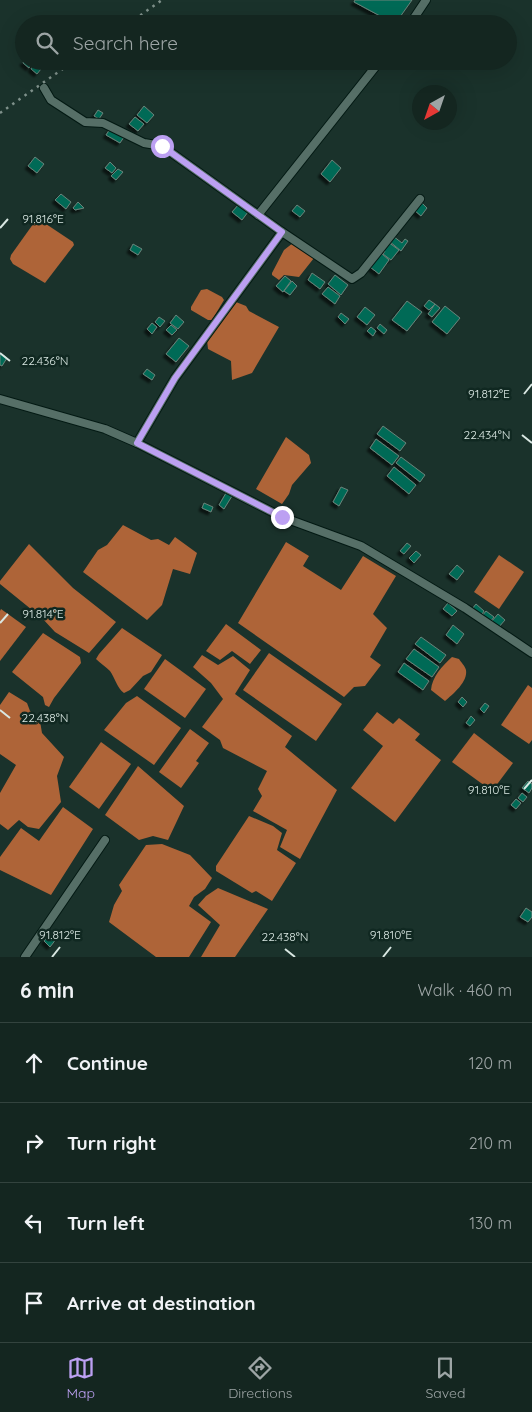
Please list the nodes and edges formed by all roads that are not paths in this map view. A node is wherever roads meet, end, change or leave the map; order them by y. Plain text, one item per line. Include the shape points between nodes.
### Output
1 (426, 0) edge
2 (416, 15) edge
3 (373, 70) edge
4 (44, 88) dead end
5 (420, 199) dead end
6 (258, 215) junction
7 (282, 232) junction
8 (0, 399) edge
9 (137, 443) junction
10 (532, 653) edge
11 (105, 840) dead end
12 (25, 957) edge

1 - 2 street
3 - 6 street
4 - 6 street via 51,100 85,122 103,123 144,143 162,146
5 - 7 street via 361,273 352,279
6 - 7 street
7 - 9 street via 175,378
8 - 9 street via 97,426
9 - 10 street via 282,517 361,546 465,608
11 - 12 street

